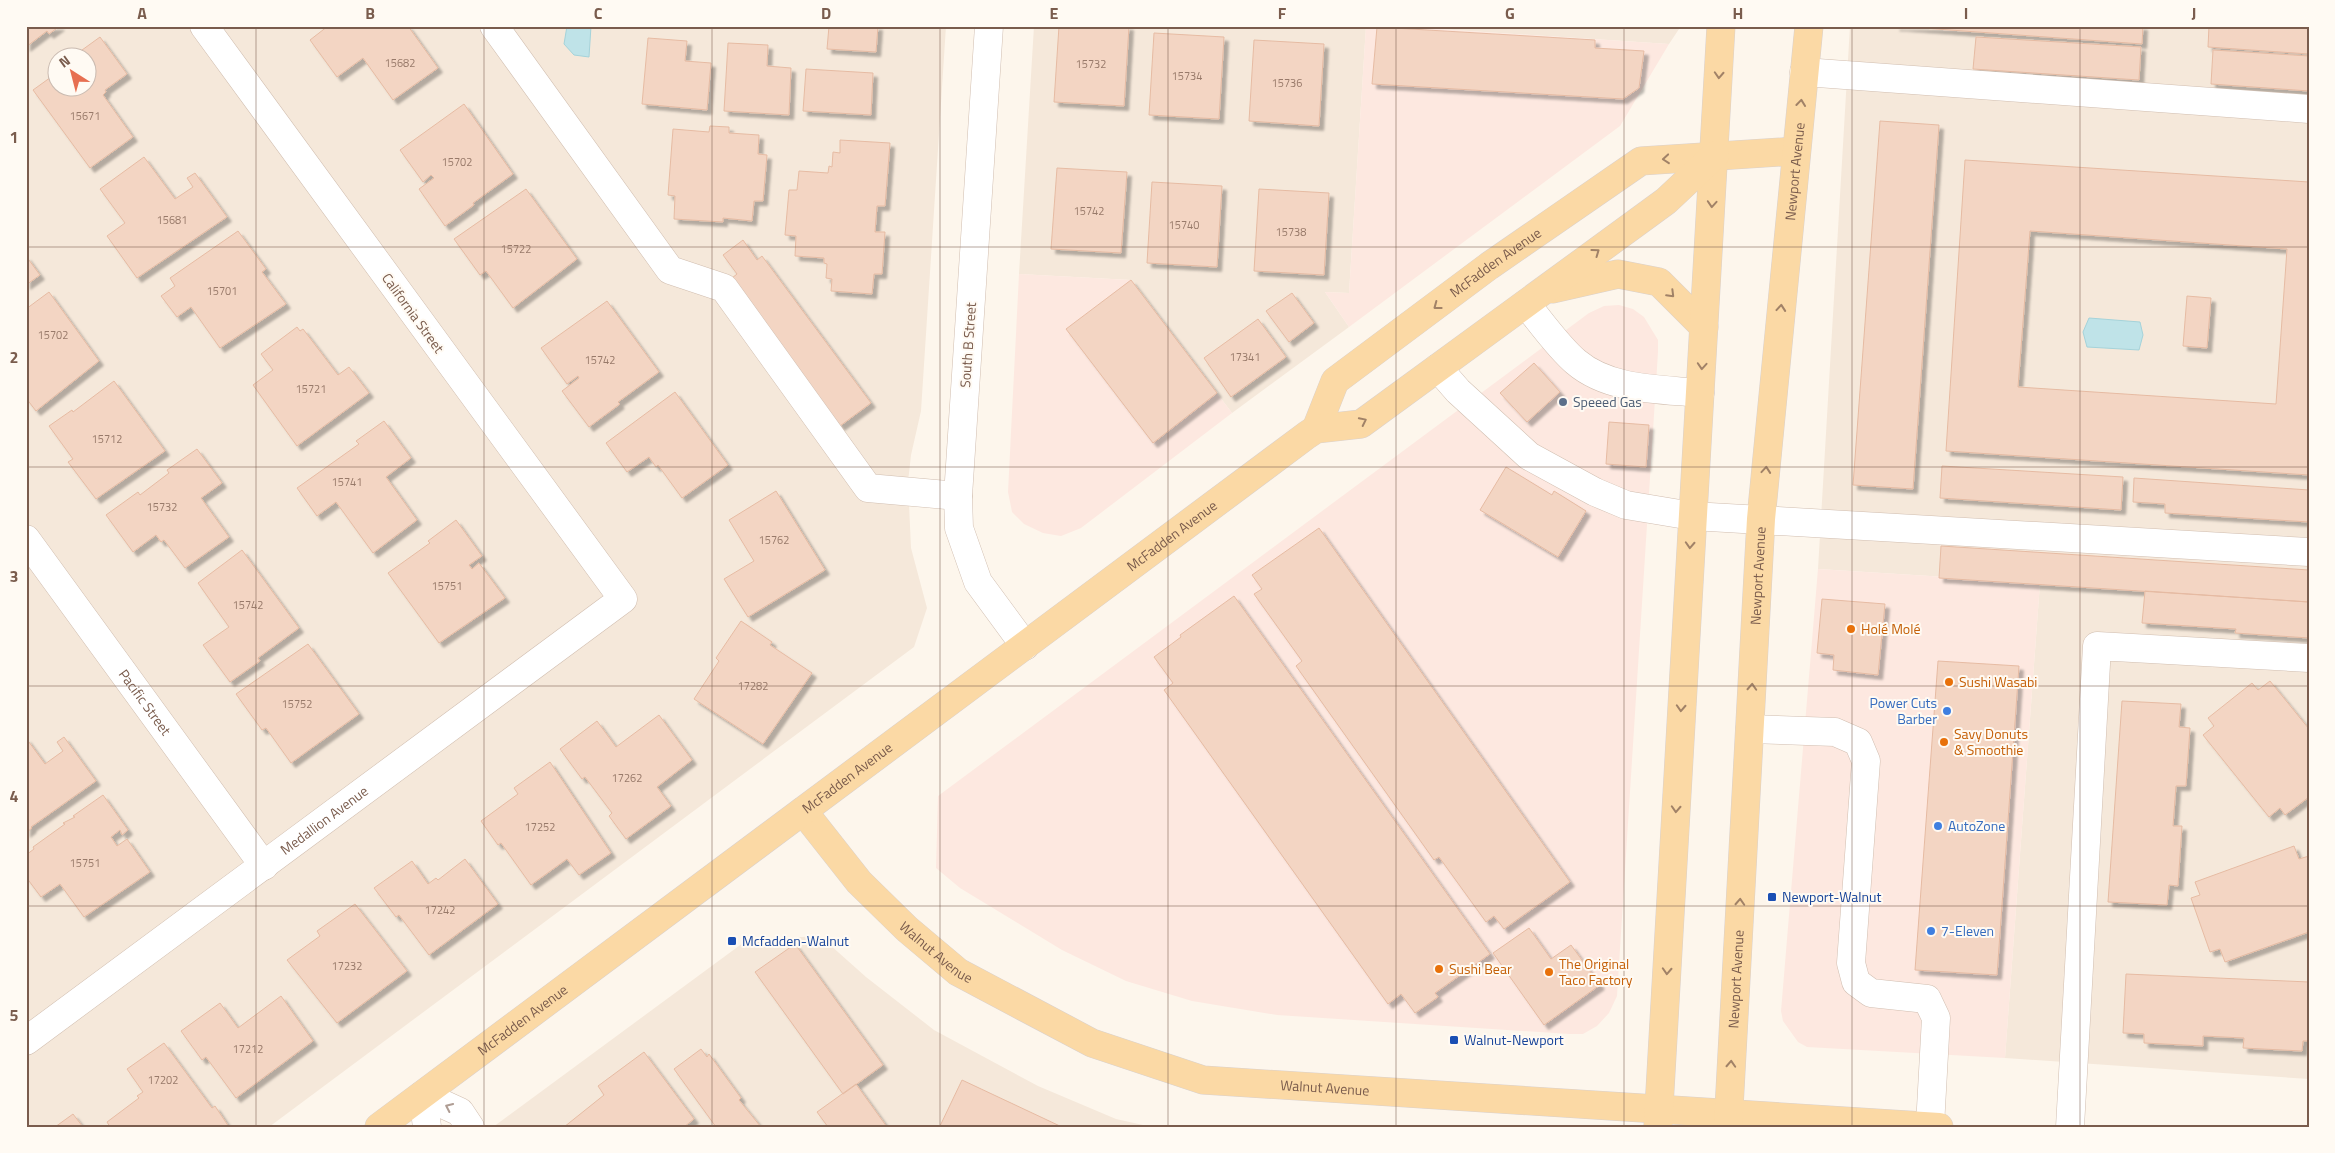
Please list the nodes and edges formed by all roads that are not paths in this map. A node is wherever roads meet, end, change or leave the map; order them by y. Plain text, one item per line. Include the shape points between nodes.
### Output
1 (204, 26) edge
2 (494, 26) edge
3 (989, 26) edge
4 (1722, 26) edge
5 (1809, 26) edge
6 (1804, 72) junction
7 (2309, 109) edge
8 (1796, 151) junction
9 (1715, 155) junction
10 (1534, 297) junction
11 (1704, 328) junction
12 (1438, 368) junction
13 (1700, 394) junction
14 (1316, 429) junction
15 (958, 496) junction
16 (1692, 516) junction
17 (1761, 519) junction
18 (26, 539) edge
19 (2309, 552) edge
20 (623, 599) joint
21 (1025, 646) junction
22 (2309, 658) edge
23 (1750, 729) junction
24 (802, 811) junction
25 (264, 866) junction
26 (26, 1041) edge
27 (423, 1094) junction
28 (1659, 1118) edge
29 (1728, 1120) edge
30 (1930, 1126) edge
31 (379, 1127) edge
32 (426, 1127) edge
33 (470, 1127) edge
34 (1938, 1127) edge
35 (2070, 1127) edge

1 - 20 street, California Street
2 - 15 street via 670,270 724,288 868,488
3 - 15 street, South B Street
4 -> 9 main road
5 - 6 main road, Newport Avenue
6 - 7 street
8 -> 6 main road, Newport Avenue
8 - 9 main road, McFadden Avenue
17 -> 8 main road, Newport Avenue
10 -> 9 main road via 1666,201
9 -> 11 main road
9 -> 14 main road, McFadden Avenue via 1641,161 1593,192 1335,381
10 -> 11 main road via 1618,274 1659,282
10 - 12 main road
10 - 13 street via 1575,361 1594,374 1623,384
11 -> 13 main road
14 -> 12 main road via 1361,424
12 - 16 street via 1458,391 1529,456 1626,505
13 - 16 main road
14 - 21 main road, McFadden Avenue
15 - 21 street, South B Street via 959,528 978,582
16 - 17 street
16 -> 28 main road
17 - 19 street
23 -> 17 main road, Newport Avenue
18 - 25 street, Pacific Street
20 - 25 street, Medallion Avenue
21 - 24 main road, McFadden Avenue
22 - 35 street via 2097,646
29 -> 23 main road, Newport Avenue
23 - 30 street via 1835,732 1858,742 1866,761 1851,963 1856,982 1872,993 1927,999 1936,1018
24 - 27 main road, McFadden Avenue
24 - 28 main road, Walnut Avenue via 859,882 958,972 1092,1043 1203,1080
25 - 26 street, Medallion Avenue
27 - 31 main road, McFadden Avenue
27 - 32 street
33 -> 27 street via 460,1112
28 - 29 main road, Walnut Avenue
29 - 30 main road, Walnut Avenue
30 - 34 main road, Walnut Avenue

